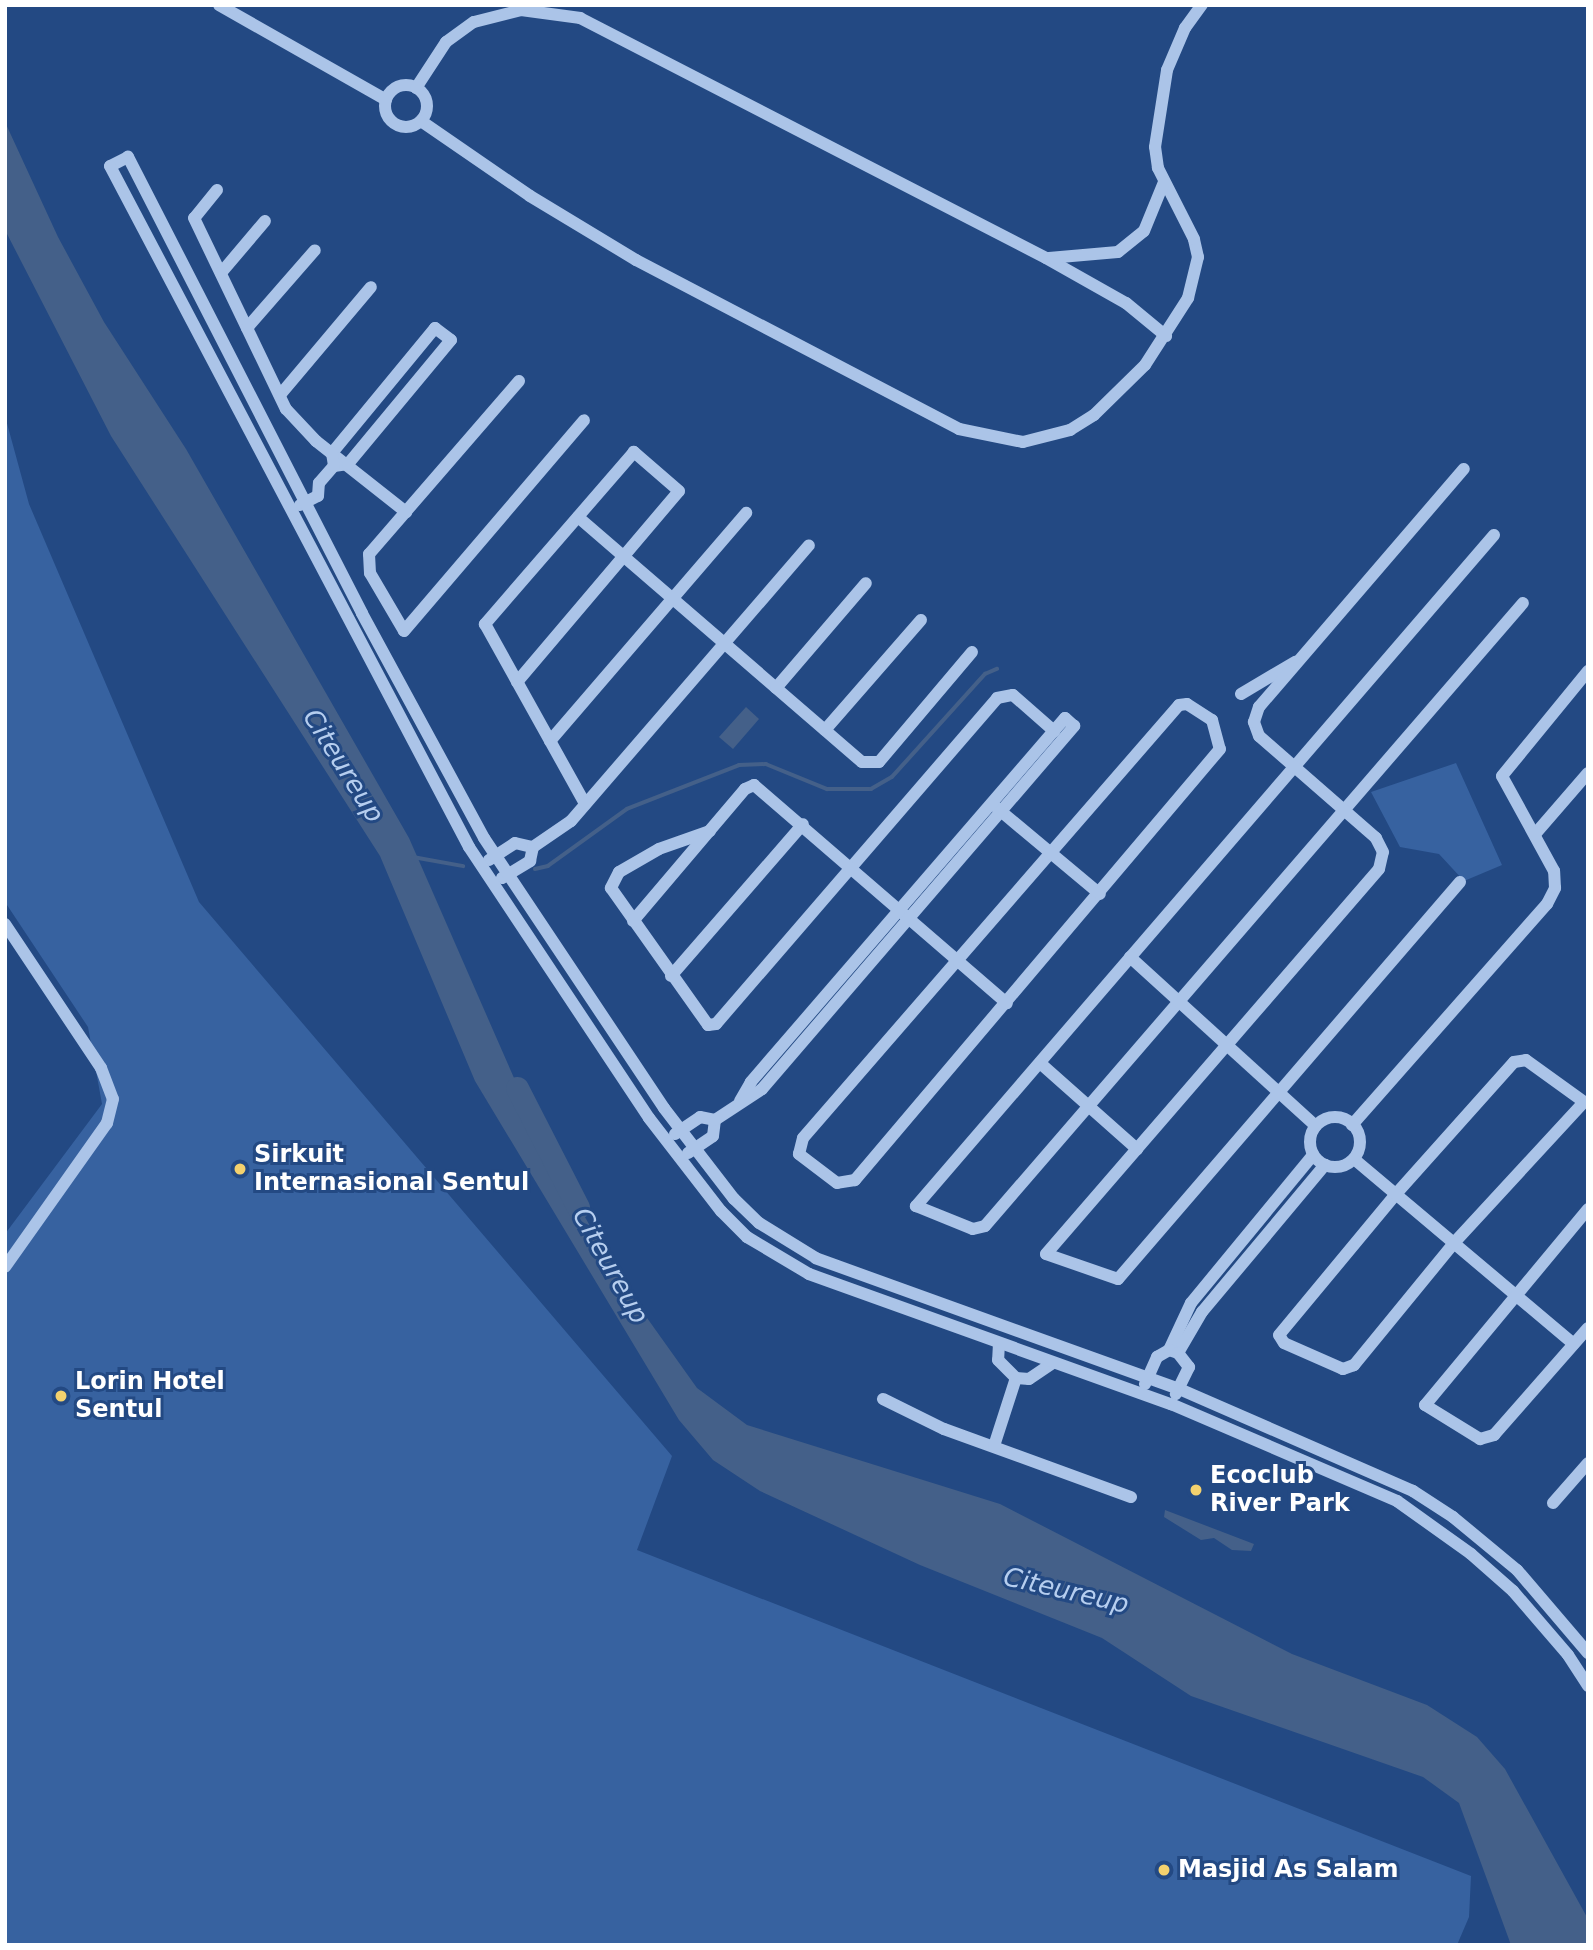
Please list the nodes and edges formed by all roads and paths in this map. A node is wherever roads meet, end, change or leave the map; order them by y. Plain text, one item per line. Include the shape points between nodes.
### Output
1 (219, 5) edge
2 (1202, 5) edge
3 (416, 88) junction
4 (386, 100) junction
5 (421, 121) junction
6 (1164, 182) junction
7 (217, 190) dead end
8 (265, 221) dead end
9 (315, 250) dead end
10 (1046, 258) junction
11 (220, 273) junction
12 (370, 288) dead end
13 (247, 328) junction
14 (1166, 336) junction
15 (519, 381) dead end
16 (279, 396) junction
17 (584, 420) dead end
18 (332, 453) junction
19 (348, 464) junction
20 (334, 466) junction
21 (1464, 469) dead end
22 (319, 483) junction
23 (296, 484) junction
24 (281, 492) junction
25 (306, 502) junction
26 (290, 510) junction
27 (406, 512) junction
28 (746, 513) dead end
29 (578, 517) junction
30 (1494, 535) dead end
31 (809, 545) dead end
32 (624, 557) junction
33 (866, 583) dead end
34 (673, 599) junction
35 (1523, 603) dead end
36 (921, 620) dead end
37 (724, 643) junction
38 (972, 652) dead end
39 (1307, 654) junction
40 (1588, 671) edge
41 (517, 682) junction
42 (776, 688) junction
43 (1241, 694) dead end
44 (825, 730) junction
45 (1054, 731) junction
46 (550, 741) junction
47 (1294, 770) junction
48 (1588, 773) edge
49 (586, 804) junction
50 (997, 807) junction
51 (1346, 813) junction
52 (803, 824) junction
53 (710, 831) junction
54 (1536, 833) junction
55 (533, 847) junction
56 (1051, 853) junction
57 (496, 856) junction
58 (481, 866) junction
59 (851, 867) junction
60 (508, 875) junction
61 (1461, 882) dead end
62 (493, 884) junction
63 (1100, 894) junction
64 (904, 914) junction
65 (633, 921) junction
66 (5, 924) edge
67 (1130, 957) junction
68 (958, 960) junction
69 (671, 976) junction
70 (1177, 1000) junction
71 (1007, 1003) junction
72 (1227, 1045) junction
73 (1040, 1063) junction
74 (1277, 1090) junction
75 (1586, 1103) edge
76 (1088, 1106) junction
77 (715, 1120) junction
78 (1352, 1125) junction
79 (1316, 1126) junction
80 (680, 1130) junction
81 (666, 1141) junction
82 (694, 1149) junction
83 (1137, 1149) junction
84 (1314, 1155) junction
85 (679, 1159) junction
86 (1354, 1159) junction
87 (1325, 1165) junction
88 (1396, 1194) junction
89 (1588, 1209) edge
90 (1454, 1243) junction
91 (5, 1267) edge
92 (1515, 1294) junction
93 (1191, 1303) junction
94 (1202, 1312) junction
95 (1588, 1328) edge
96 (999, 1343) junction
97 (1574, 1344) junction
98 (1174, 1352) junction
99 (1053, 1363) junction
100 (1016, 1378) junction
101 (1148, 1378) junction
102 (1179, 1389) junction
103 (1141, 1393) junction
104 (883, 1399) dead end
105 (1171, 1404) junction
106 (994, 1446) junction
107 (1588, 1463) edge
108 (1130, 1497) dead end
109 (1553, 1503) dead end
110 (1588, 1653) edge
111 (1588, 1686) edge

1 - 4 street
2 - 6 street via 1175,48 1157,118 1156,158
3 - 4 street via 395,88
3 - 5 street via 427,107
3 - 10 street via 446,42 474,22 521,10 566,13 613,31
4 - 5 street via 387,116 399,126
5 - 14 street via 530,196 636,260 959,429 987,438 1023,442 1070,430 1131,382
6 - 10 street via 1144,231 1118,252
6 - 14 street via 1194,239 1198,257 1188,298
7 - 11 street via 194,218
8 - 11 street
9 - 13 street
10 - 14 street via 1126,303
11 - 13 street
12 - 16 street
13 - 16 street
15 - 27 street
16 - 18 street via 299,426
17 - 27 street via 404,631 367,562
18 - 19 street
18 - 19 street via 435,328 451,340
18 - 20 street
19 - 20 street
19 - 27 street
20 - 22 street
21 - 39 street
22 - 23 street via 308,479
22 - 25 street via 318,496
23 - 24 street
23 - 24 street via 128,156 110,166
23 - 25 street
24 - 26 street
25 - 26 street
25 - 57 street
26 - 58 street
28 - 34 street
29 - 32 street
29 - 32 street via 634,452 679,491
29 - 41 street via 485,624
30 - 47 street
31 - 37 street
32 - 34 street
32 - 41 street
33 - 42 street
34 - 37 street
34 - 46 street
35 - 51 street
36 - 44 street
37 - 42 street
37 - 49 street
38 - 44 street via 878,762 862,762
39 - 43 street
39 - 47 street via 1259,707 1254,722 1259,736
40 - 54 street via 1502,776
41 - 46 street
42 - 44 street
45 - 50 street
45 - 50 street via 1065,718 1074,726
45 - 59 street via 1013,695 997,698
46 - 49 street
47 - 51 street
47 - 67 street
48 - 54 street
49 - 55 street
50 - 56 street
50 - 64 street
51 - 70 street
51 - 72 street via 1376,838 1383,852 1379,869
52 - 53 street via 754,785
52 - 59 street
52 - 69 street
53 - 65 street
53 - 65 street via 659,849 612,881 611,888
54 - 78 street via 1554,871 1555,888 1547,904
55 - 57 street via 516,844
55 - 60 street via 530,861
56 - 63 street
56 - 63 street via 1179,705 1187,704 1212,720 1220,749
56 - 68 street
57 - 58 street
57 - 60 street
58 - 62 street
59 - 64 street
59 - 69 street via 716,1024 701,1020
60 - 62 street
60 - 80 street
61 - 74 street
62 - 81 street
63 - 71 street
64 - 68 street
64 - 77 street via 762,1089
65 - 69 street
66 - 91 street via 101,1068 113,1099 107,1124
67 - 70 street
67 - 73 street
68 - 71 street
68 - 71 street via 803,1138 799,1154 837,1182 855,1180
70 - 72 street
70 - 76 street
72 - 74 street
72 - 83 street
73 - 76 street
73 - 76 street via 916,1206 973,1229 985,1226
74 - 79 street
74 - 83 street via 1118,1279 1046,1254
75 - 88 street via 1526,1060 1514,1062
75 - 90 street
76 - 83 street
77 - 80 street via 701,1117
77 - 82 street via 713,1136
78 - 79 street via 1330,1117
78 - 86 street via 1360,1144
79 - 84 street via 1310,1140
80 - 81 street
80 - 82 street
81 - 85 street
82 - 85 street
82 - 101 street via 759,1223 816,1258
84 - 87 street
84 - 93 street
85 - 96 street via 721,1211 777,1257 809,1274
86 - 87 street via 1341,1167
86 - 88 street
87 - 94 street
88 - 90 street
88 - 90 street via 1279,1335 1284,1343 1343,1369 1354,1365
89 - 92 street
90 - 92 street
92 - 97 street
92 - 97 street via 1425,1405 1480,1439 1494,1435
93 - 94 street
93 - 98 street
94 - 98 street
95 - 97 street
96 - 99 street
96 - 100 street via 998,1360
98 - 101 street via 1157,1357
98 - 102 street via 1189,1367
99 - 100 street via 1029,1379
99 - 103 street
100 - 106 street
101 - 102 street
101 - 103 street
102 - 105 street
102 - 110 street via 1360,1464 1423,1497 1517,1570
103 - 105 street
104 - 106 street
105 - 111 street via 1396,1501 1471,1554 1513,1591 1568,1655
106 - 108 street
107 - 109 street

